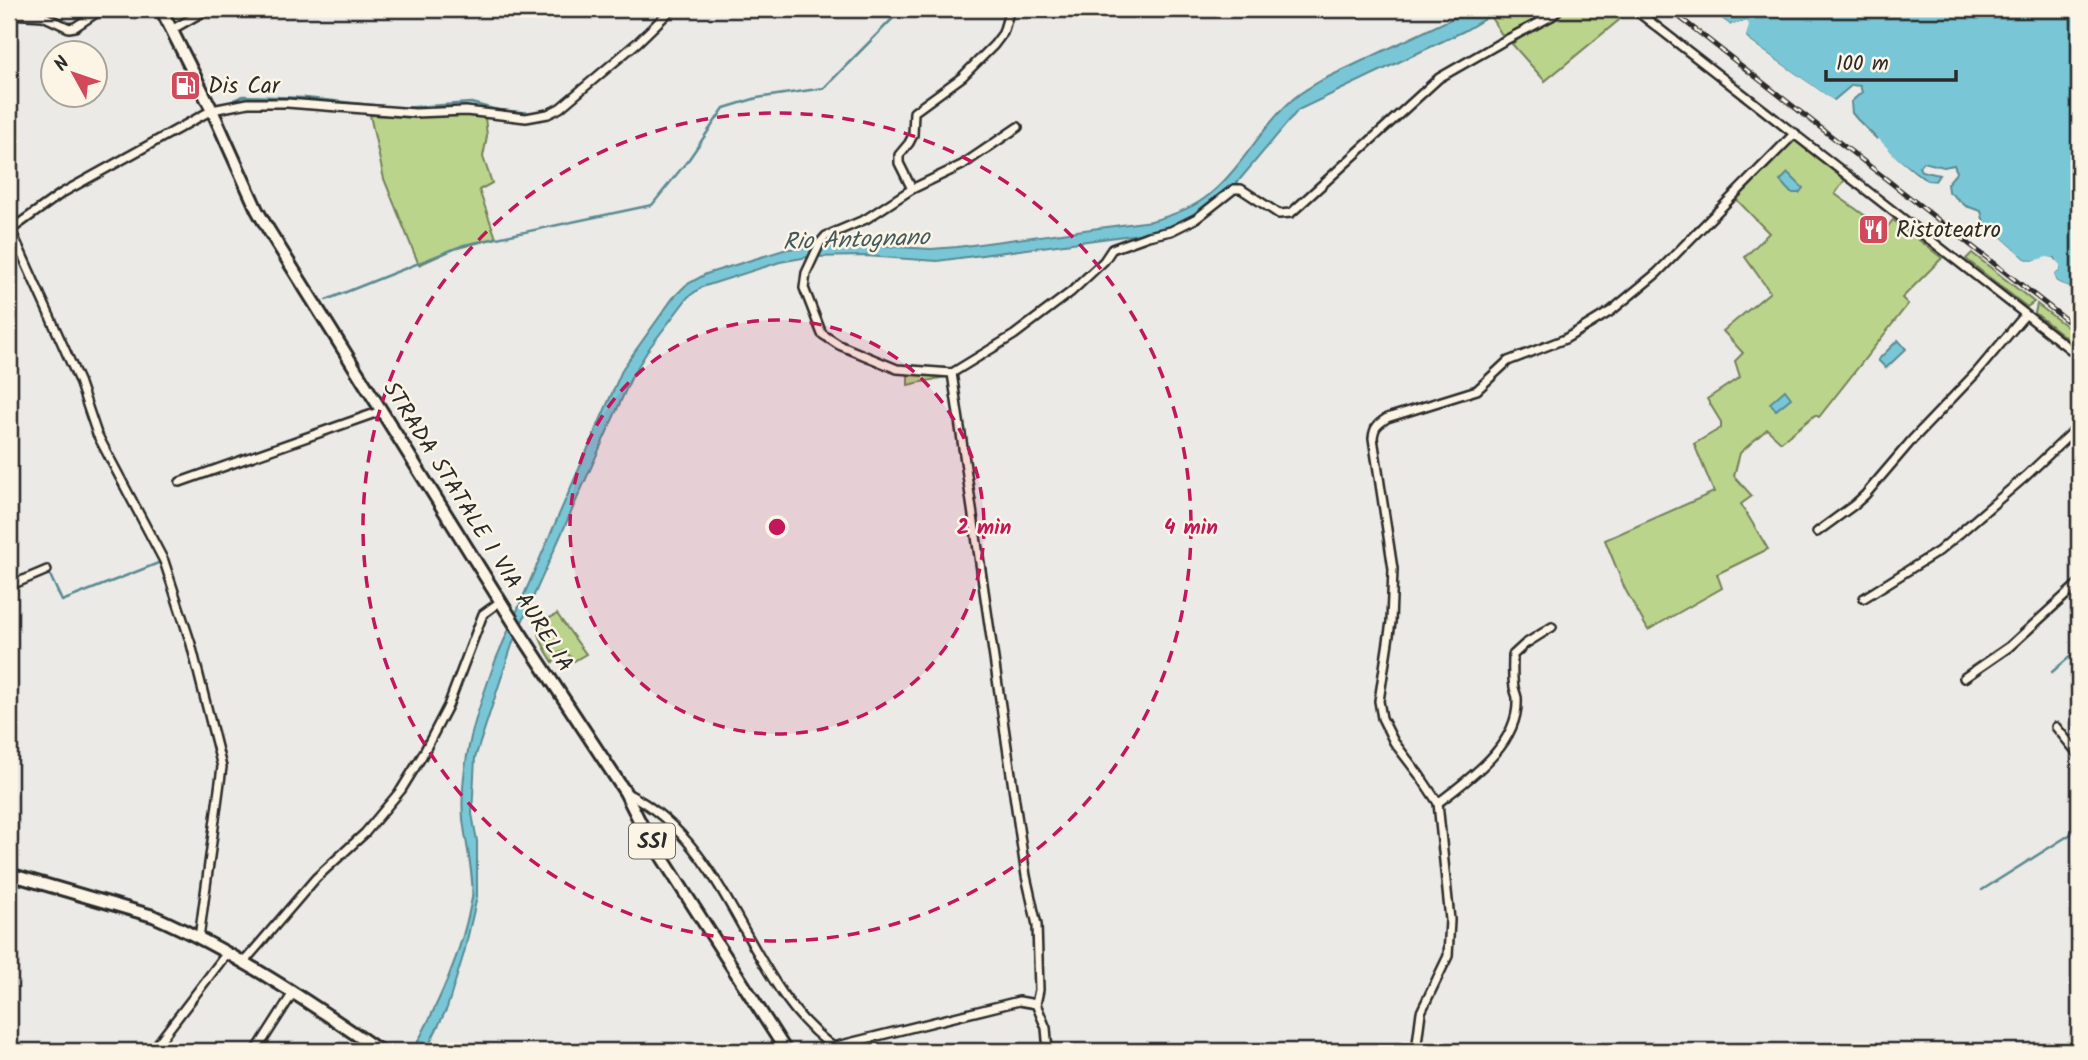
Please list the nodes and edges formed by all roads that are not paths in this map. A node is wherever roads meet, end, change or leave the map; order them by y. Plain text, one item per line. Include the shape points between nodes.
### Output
1 (102, 9) edge
2 (161, 9) edge
3 (208, 9) edge
4 (672, 9) edge
5 (1010, 9) edge
6 (1559, 9) edge
7 (1634, 9) edge
8 (9, 14) edge
9 (173, 29) junction
10 (212, 110) junction
11 (1018, 127) dead end
12 (1795, 134) junction
13 (912, 189) junction
14 (10, 231) edge
15 (2025, 315) junction
16 (2079, 356) edge
17 (952, 373) junction
18 (381, 411) junction
19 (2079, 426) edge
20 (180, 482) dead end
21 (1816, 532) dead end
22 (47, 570) dead end
23 (2079, 583) edge
24 (9, 586) edge
25 (1864, 598) dead end
26 (502, 603) junction
27 (1552, 627) dead end
28 (1965, 678) dead end
29 (2056, 727) dead end
30 (2079, 755) edge
31 (625, 792) junction
32 (1438, 803) junction
33 (9, 874) edge
34 (199, 938) junction
35 (227, 953) junction
36 (243, 962) junction
37 (293, 993) junction
38 (1036, 1004) junction
39 (367, 1046) edge
40 (836, 1049) edge
41 (152, 1051) edge
42 (256, 1051) edge
43 (380, 1051) edge
44 (786, 1051) edge
45 (1048, 1051) edge
46 (1416, 1051) edge

1 - 8 street via 69,28 43,16
2 - 9 main road, STRADA STATALE 1 VIA AURELIA / SS1
3 - 9 street
4 - 10 street via 560,108 539,117 262,102
5 - 13 street via 994,45 962,77 914,112 913,135 899,155
6 - 17 street via 1439,78 1291,214 1279,214 1234,189 1197,218 1171,231 1112,249 1071,292 1007,340
7 - 12 street
9 - 10 main road, STRADA STATALE 1 VIA AURELIA / SS1
10 - 14 street via 62,193
10 - 18 main road, STRADA STATALE 1 VIA AURELIA / SS1 via 257,210
11 - 13 street via 962,165
12 - 15 street
12 - 32 street via 1657,273 1611,311 1565,339 1501,365 1477,390 1387,418 1374,430 1393,569 1391,622 1379,701 1394,742
13 - 17 street via 866,219 827,236 810,262 804,288 822,334 839,345 897,369
14 - 34 street via 79,381 97,433 164,561 194,656 222,767
15 - 16 street
15 - 21 street via 1865,495
17 - 38 street via 1037,925
18 - 20 street
18 - 26 main road, STRADA STATALE 1 VIA AURELIA / SS1
19 - 25 street via 1939,551
22 - 24 street
23 - 28 street via 2008,647
26 - 31 main road, STRADA STATALE 1 VIA AURELIA / SS1
26 - 36 street via 483,614 448,706 401,790
27 - 32 street via 1513,655 1517,697 1503,744
29 - 30 street
31 - 40 street via 673,827 707,866 784,995
31 - 44 main road, STRADA STATALE 1 VIA AURELIA / SS1 via 642,826
32 - 46 street via 1449,950 1421,1012
33 - 34 main road via 153,916
34 - 35 main road
35 - 36 main road
35 - 41 street
36 - 37 main road
37 - 39 main road
37 - 42 street
38 - 40 street via 1018,1001
38 - 45 street via 1046,1028
39 - 43 main road

